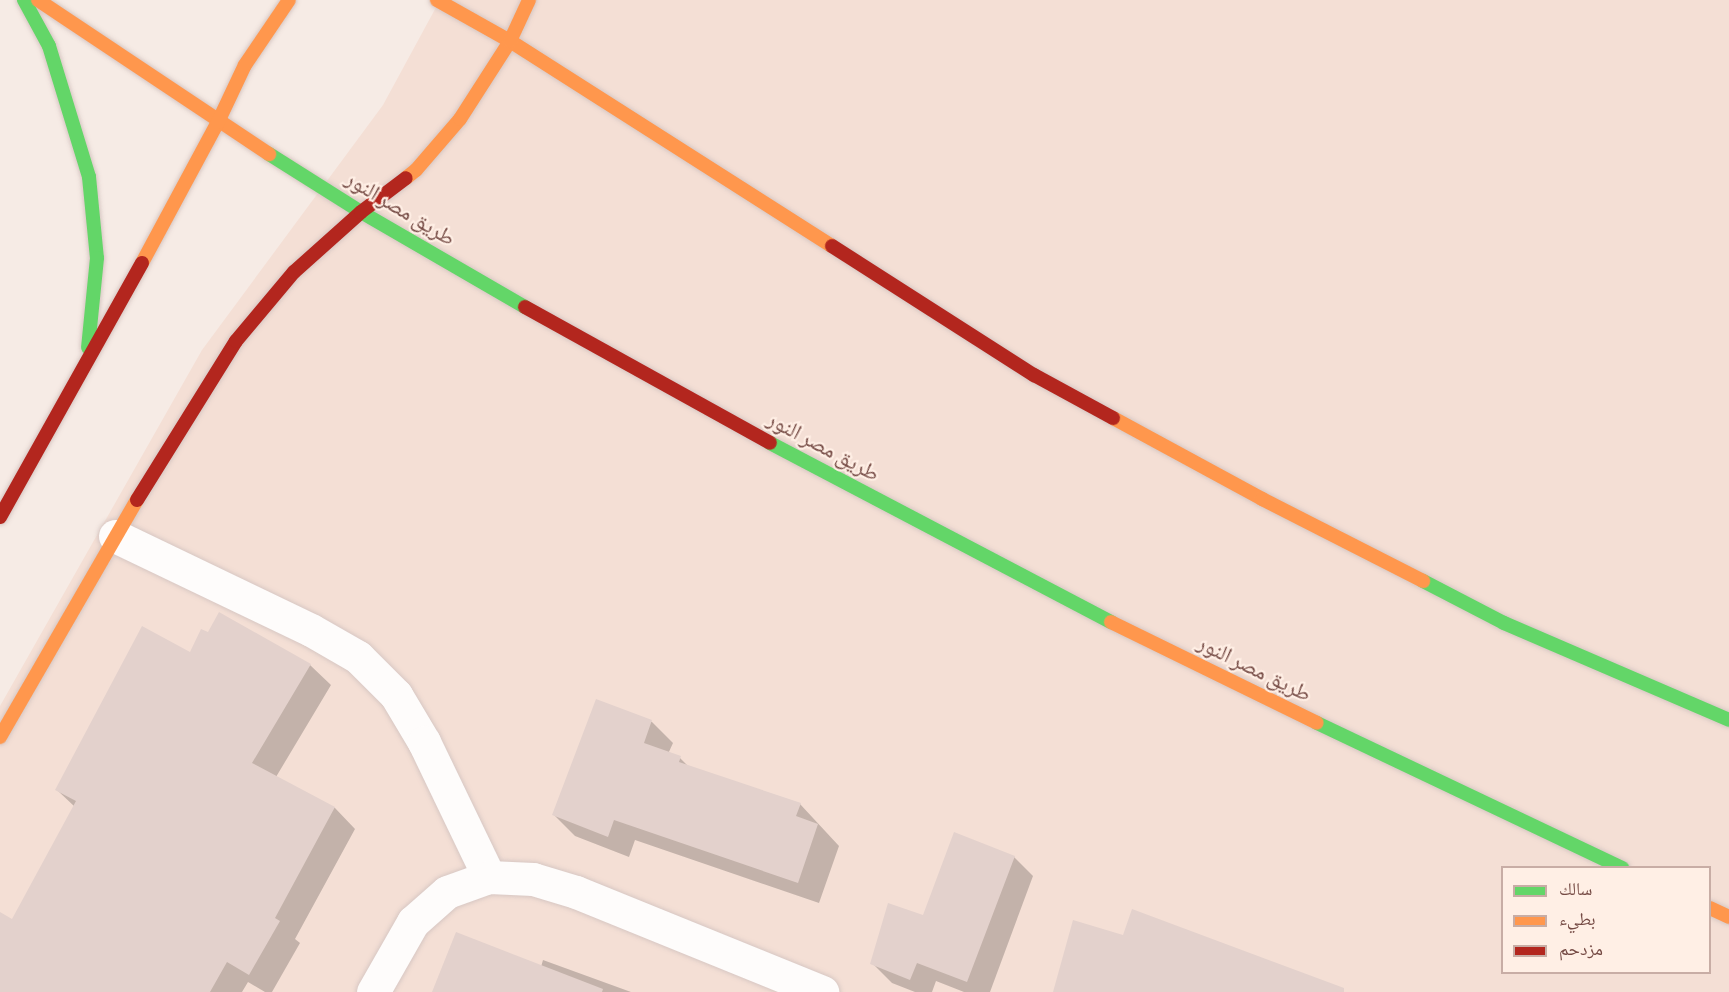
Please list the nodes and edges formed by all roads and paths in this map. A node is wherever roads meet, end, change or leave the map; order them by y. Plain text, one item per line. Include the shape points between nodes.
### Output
1 (24, 0) edge
2 (39, 0) edge
3 (289, 0) edge
4 (437, 0) edge
5 (529, 0) edge
6 (510, 41) junction
7 (218, 122) junction
8 (361, 212) junction
9 (87, 365) junction
10 (0, 517) edge
11 (115, 536) junction
12 (1729, 720) edge
13 (0, 737) edge
14 (1620, 866) edge
15 (489, 877) junction
16 (1711, 908) edge
17 (1729, 917) edge
18 (373, 992) edge
19 (822, 992) edge

1 - 9 street via 49,46 88,177 98,258
2 - 7 street, طريق مصر النور
3 - 7 street via 245,65
4 - 6 street
5 - 6 street
6 - 8 street via 460,119 423,162
6 - 12 street via 1034,375 1262,499 1493,617
7 - 8 street, طريق مصر النور
7 - 9 street
8 - 11 street via 294,272 236,340
8 - 14 street, طريق مصر النور via 826,474 1130,632 1437,782
9 - 10 street
11 - 13 street
11 - 15 street via 311,630 358,657 396,695 424,742
15 - 18 street via 447,892 413,922
15 - 19 street via 533,879 576,892
16 - 17 street

